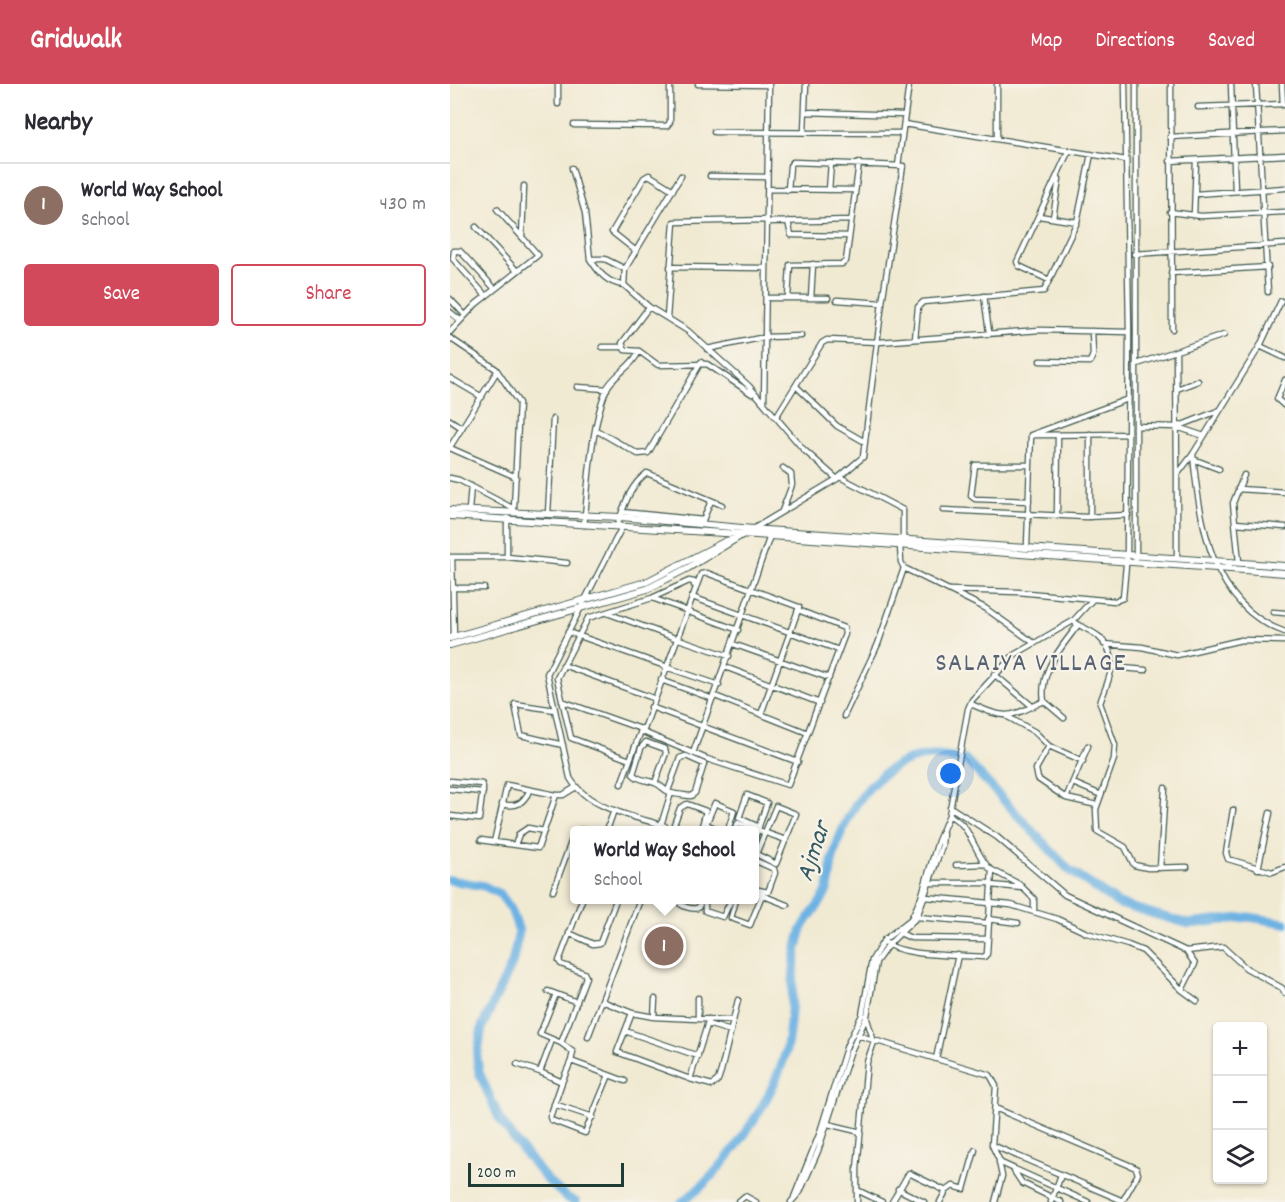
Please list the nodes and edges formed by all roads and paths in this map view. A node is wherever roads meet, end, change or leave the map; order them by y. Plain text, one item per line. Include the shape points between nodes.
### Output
1 (558, 84) edge
2 (670, 84) edge
3 (698, 84) edge
4 (769, 84) edge
5 (806, 84) edge
6 (909, 84) edge
7 (997, 84) edge
8 (1125, 84) edge
9 (1136, 84) edge
10 (1171, 84) edge
11 (1231, 84) edge
12 (1256, 84) edge
13 (1282, 84) edge
14 (558, 104) dead end
15 (1284, 104) edge
16 (1198, 107) dead end
17 (1257, 107) junction
18 (1232, 108) junction
19 (805, 112) junction
20 (905, 115) junction
21 (904, 124) junction
22 (574, 125) dead end
23 (769, 131) junction
24 (804, 131) junction
25 (714, 132) dead end
26 (1285, 132) edge
27 (902, 133) junction
28 (1258, 133) junction
29 (1233, 135) junction
30 (1170, 137) junction
31 (998, 139) junction
32 (1069, 150) junction
33 (1092, 154) junction
34 (1285, 155) edge
35 (1260, 157) junction
36 (1235, 159) junction
37 (1126, 160) junction
38 (1170, 161) junction
39 (1196, 162) junction
40 (831, 163) junction
41 (859, 163) junction
42 (898, 166) junction
43 (572, 168) dead end
44 (1060, 170) junction
45 (681, 176) dead end
46 (710, 176) dead end
47 (767, 177) junction
48 (524, 186) dead end
49 (1285, 188) edge
50 (768, 189) junction
51 (673, 190) junction
52 (788, 190) junction
53 (829, 190) junction
54 (855, 190) junction
55 (1262, 190) junction
56 (1235, 191) junction
57 (1195, 194) junction
58 (497, 209) dead end
59 (1170, 212) junction
60 (1285, 212) edge
61 (1264, 214) junction
62 (1194, 215) junction
63 (1040, 216) junction
64 (1053, 218) junction
65 (851, 220) junction
66 (767, 221) junction
67 (788, 221) junction
68 (1077, 222) junction
69 (476, 227) dead end
70 (849, 236) junction
71 (522, 237) junction
72 (1285, 244) edge
73 (1267, 245) junction
74 (636, 251) junction
75 (1170, 252) junction
76 (1129, 254) junction
77 (1137, 254) junction
78 (590, 259) junction
79 (813, 264) junction
80 (670, 267) junction
81 (1268, 267) junction
82 (766, 268) junction
83 (625, 269) junction
84 (517, 271) junction
85 (1171, 273) junction
86 (1048, 280) junction
87 (624, 285) junction
88 (495, 289) junction
89 (1268, 292) dead end
90 (486, 296) junction
91 (984, 296) junction
92 (766, 298) junction
93 (788, 298) junction
94 (811, 298) junction
95 (828, 298) dead end
96 (450, 299) edge
97 (837, 300) dead end
98 (1281, 301) dead end
99 (882, 303) junction
100 (650, 307) junction
101 (450, 312) edge
102 (465, 315) junction
103 (667, 318) junction
104 (460, 320) junction
105 (1172, 329) dead end
106 (1092, 331) junction
107 (450, 332) edge
108 (989, 332) junction
109 (1129, 332) junction
110 (1224, 335) dead end
111 (801, 336) dead end
112 (765, 337) junction
113 (450, 338) edge
114 (915, 339) junction
115 (879, 342) junction
116 (1260, 346) junction
117 (602, 347) dead end
118 (623, 347) junction
119 (707, 349) junction
120 (639, 351) junction
121 (1176, 352) junction
122 (1285, 358) edge
123 (1040, 361) dead end
124 (701, 362) junction
125 (1137, 364) junction
126 (496, 373) junction
127 (450, 378) edge
128 (1285, 380) edge
129 (1198, 381) dead end
130 (796, 386) junction
131 (577, 387) dead end
132 (607, 389) junction
133 (1177, 389) junction
134 (752, 394) dead end
135 (482, 397) junction
136 (1128, 399) junction
137 (764, 403) junction
138 (1285, 406) edge
139 (1220, 410) junction
140 (776, 417) junction
141 (553, 419) dead end
142 (450, 420) edge
143 (1137, 426) junction
144 (1177, 427) junction
145 (462, 428) junction
146 (596, 430) junction
147 (1090, 434) junction
148 (1128, 434) junction
149 (1031, 435) junction
150 (1058, 436) junction
151 (1204, 436) junction
152 (865, 442) junction
153 (450, 448) edge
154 (1193, 457) junction
155 (1030, 465) junction
156 (783, 468) dead end
157 (1219, 469) dead end
158 (1177, 475) junction
159 (1244, 475) dead end
160 (516, 477) junction
161 (450, 478) edge
162 (839, 478) junction
163 (471, 486) junction
164 (1238, 489) junction
165 (1285, 492) edge
166 (711, 501) junction
167 (1029, 501) junction
168 (722, 505) dead end
169 (450, 510) edge
170 (469, 510) junction
171 (514, 510) junction
172 (943, 510) dead end
173 (782, 511) junction
174 (548, 514) junction
175 (621, 514) junction
176 (585, 515) junction
177 (1128, 515) junction
178 (450, 516) edge
179 (1028, 516) junction
180 (1058, 516) junction
181 (1090, 517) junction
182 (507, 519) junction
183 (1235, 523) junction
184 (584, 525) junction
185 (620, 527) junction
186 (1285, 527) edge
187 (753, 529) junction
188 (744, 534) junction
189 (770, 536) junction
190 (736, 538) junction
191 (903, 538) junction
192 (912, 542) junction
193 (900, 546) junction
194 (1027, 546) junction
195 (451, 557) edge
196 (507, 557) junction
197 (1127, 557) junction
198 (1136, 558) junction
199 (1177, 558) junction
200 (1214, 560) junction
201 (1239, 562) junction
202 (567, 563) dead end
203 (1285, 566) edge
204 (904, 568) junction
205 (1217, 568) junction
206 (1285, 573) edge
207 (453, 588) junction
208 (484, 588) dead end
209 (752, 590) junction
210 (948, 590) junction
211 (692, 597) junction
212 (652, 598) junction
213 (1093, 599) junction
214 (584, 601) junction
215 (579, 610) junction
216 (686, 610) junction
217 (798, 610) junction
218 (1273, 612) dead end
219 (606, 613) junction
220 (1285, 614) edge
221 (743, 616) junction
222 (1073, 621) junction
223 (1078, 625) junction
224 (738, 630) junction
225 (568, 632) junction
226 (1285, 632) edge
227 (790, 634) junction
228 (578, 635) junction
229 (452, 637) edge
230 (676, 638) junction
231 (1285, 641) edge
232 (1034, 643) junction
233 (733, 644) junction
234 (1104, 644) junction
235 (450, 645) edge
236 (839, 650) junction
237 (729, 656) junction
238 (780, 662) junction
239 (563, 665) junction
240 (665, 666) junction
241 (725, 667) junction
242 (1112, 667) junction
243 (1145, 670) dead end
244 (994, 674) junction
245 (829, 678) junction
246 (661, 680) junction
247 (718, 684) junction
248 (772, 684) junction
249 (714, 697) junction
250 (653, 698) junction
251 (562, 701) junction
252 (1044, 701) junction
253 (820, 703) junction
254 (971, 704) junction
255 (1032, 706) junction
256 (651, 707) junction
257 (555, 710) junction
258 (761, 714) junction
259 (843, 716) dead end
260 (1008, 717) junction
261 (1064, 718) dead end
262 (704, 725) junction
263 (641, 729) junction
264 (808, 733) junction
265 (562, 745) junction
266 (1049, 746) junction
267 (1088, 746) dead end
268 (693, 753) junction
269 (630, 760) junction
270 (1083, 761) junction
271 (798, 762) junction
272 (450, 781) edge
273 (655, 783) junction
274 (1073, 783) junction
275 (498, 784) dead end
276 (621, 784) dead end
277 (507, 785) junction
278 (576, 788) junction
279 (1165, 788) dead end
280 (450, 789) edge
281 (530, 790) junction
282 (483, 792) junction
283 (670, 792) junction
284 (1099, 794) junction
285 (556, 795) junction
286 (1066, 798) junction
287 (502, 804) junction
288 (1097, 805) junction
289 (950, 807) junction
290 (614, 810) junction
291 (1233, 810) dead end
292 (1270, 813) dead end
293 (949, 815) junction
294 (450, 816) edge
295 (661, 825) junction
296 (608, 826) edge
297 (665, 826) edge
298 (674, 826) edge
299 (703, 826) edge
300 (710, 826) edge
301 (730, 826) edge
302 (754, 826) edge
303 (759, 826) edge
304 (759, 829) edge
305 (544, 831) junction
306 (943, 831) junction
307 (764, 832) junction
308 (481, 840) dead end
309 (786, 840) junction
310 (494, 842) junction
311 (515, 845) junction
312 (570, 845) edge
313 (759, 846) edge
314 (759, 856) edge
315 (759, 862) edge
316 (985, 864) junction
317 (956, 865) dead end
318 (1187, 867) dead end
319 (1285, 867) edge
320 (1160, 868) junction
321 (1258, 869) junction
322 (992, 870) junction
323 (930, 883) junction
324 (991, 884) junction
325 (1023, 888) junction
326 (553, 891) dead end
327 (759, 891) edge
328 (759, 894) edge
329 (762, 895) junction
330 (926, 897) junction
331 (760, 902) joint
332 (990, 903) junction
333 (580, 904) edge
334 (615, 904) edge
335 (638, 904) edge
336 (680, 904) edge
337 (700, 904) edge
338 (704, 904) edge
339 (729, 904) edge
340 (734, 904) edge
341 (787, 904) dead end
342 (1034, 910) junction
343 (917, 917) junction
344 (988, 921) junction
345 (1018, 923) dead end
346 (569, 933) junction
347 (900, 933) junction
348 (986, 939) junction
349 (886, 943) junction
350 (1186, 951) junction
351 (958, 955) junction
352 (1182, 990) junction
353 (548, 991) dead end
354 (1285, 993) edge
355 (556, 994) junction
356 (698, 998) dead end
357 (655, 999) dead end
358 (738, 1000) dead end
359 (602, 1001) junction
360 (1197, 1001) dead end
361 (577, 1002) junction
362 (632, 1013) junction
363 (865, 1016) junction
364 (654, 1017) junction
365 (698, 1019) junction
366 (733, 1020) junction
367 (708, 1022) junction
368 (625, 1031) junction
369 (731, 1031) junction
370 (857, 1035) junction
371 (588, 1037) dead end
372 (552, 1040) junction
373 (874, 1042) junction
374 (561, 1044) junction
375 (698, 1056) junction
376 (936, 1059) junction
377 (571, 1061) junction
378 (517, 1064) dead end
379 (540, 1072) junction
380 (609, 1075) junction
381 (690, 1079) junction
382 (625, 1081) dead end
383 (562, 1082) junction
384 (554, 1104) junction
385 (995, 1108) junction
386 (593, 1117) junction
387 (828, 1124) junction
388 (861, 1132) junction
389 (821, 1135) junction
390 (992, 1145) junction
391 (975, 1150) dead end
392 (999, 1162) junction
393 (1061, 1174) junction
394 (1057, 1188) junction
395 (898, 1189) junction
396 (857, 1190) junction
397 (946, 1191) junction
398 (792, 1199) edge
399 (1052, 1200) edge
400 (738, 1202) edge
401 (756, 1202) edge
402 (857, 1202) edge
403 (882, 1202) edge
404 (892, 1202) edge
405 (924, 1202) edge
406 (940, 1202) edge
407 (994, 1202) edge
408 (1061, 1202) edge
409 (1088, 1202) edge
410 (1123, 1202) edge

1 - 14 street
2 - 22 street via 667,126
3 - 4 street
4 - 23 street
5 - 19 street
6 - 20 street
7 - 31 street
8 - 37 street
9 - 77 street
10 - 30 street
11 - 18 street
12 - 17 street
13 - 15 street
15 - 17 street
16 - 18 street
17 - 18 street
17 - 28 street
18 - 29 street
19 - 20 street
19 - 24 street
20 - 21 street
21 - 27 street
21 - 31 street
23 - 24 street
23 - 25 street
23 - 47 street
24 - 27 street
26 - 28 street
27 - 42 street
28 - 29 street
28 - 35 street
29 - 30 street
29 - 36 street
30 - 38 street
31 - 32 street
32 - 33 street
32 - 44 street
33 - 37 street
33 - 68 street
34 - 35 street
35 - 36 street
35 - 55 street
36 - 39 street
36 - 56 street
37 - 76 street
38 - 39 street
38 - 59 street
39 - 57 street
40 - 41 street
40 - 52 street via 793,162
40 - 53 street
41 - 42 street
41 - 54 street
42 - 99 street via 903,168
43 - 78 street via 585,213
44 - 63 street
44 - 64 street
45 - 51 street
46 - 47 street
47 - 50 street
48 - 71 street
49 - 55 street
50 - 52 street
50 - 66 street
51 - 74 street
51 - 74 street via 649,176 644,178 612,232
52 - 53 street
53 - 54 street
54 - 65 street
55 - 56 street
55 - 61 street
56 - 57 street
57 - 62 street
58 - 71 street
59 - 62 street
59 - 75 street
60 - 61 street
61 - 62 street
61 - 73 street
63 - 64 street
63 - 86 street via 1017,264
64 - 68 street
65 - 67 street
65 - 70 street
66 - 67 street
66 - 80 street via 676,221
66 - 82 street
67 - 70 street via 791,235
68 - 86 street
69 - 84 street
70 - 79 street via 844,263
71 - 84 street via 538,255
72 - 73 street
73 - 75 street
73 - 81 street
74 - 83 street
75 - 77 street
75 - 85 street
76 - 77 street
76 - 109 street
77 - 125 street
78 - 83 street via 605,259
78 - 87 street via 605,278
79 - 93 street via 790,265
79 - 94 street
80 - 82 street
80 - 103 street
81 - 85 street
81 - 89 street
82 - 92 street
83 - 87 street
84 - 88 street
85 - 105 street
86 - 91 street via 1044,291
87 - 100 street
88 - 90 street
88 - 90 street via 460,251 454,251 453,259
90 - 102 street
91 - 108 street
91 - 114 street via 922,302 918,307
92 - 93 street
92 - 112 street
93 - 94 street
94 - 95 street
96 - 102 street
97 - 99 street
98 - 116 street
99 - 115 street
100 - 103 street
100 - 118 street via 622,343
101 - 104 street
102 - 104 street
103 - 119 street
104 - 107 street
106 - 108 street
106 - 109 street
106 - 123 street via 1090,362
108 - 114 street
109 - 136 street
110 - 121 street
111 - 112 street
112 - 119 street
112 - 137 street
113 - 126 street via 492,366
114 - 115 street
115 - 130 street via 824,341
115 - 152 street
116 - 122 street
116 - 139 street
117 - 118 street
118 - 120 street
119 - 137 street
120 - 124 street via 658,365
120 - 132 street
121 - 125 street
121 - 133 street
124 - 134 street via 712,365
124 - 146 street via 648,453 638,454
125 - 143 street
126 - 135 street
126 - 160 street via 519,403
127 - 135 street
128 - 138 street via 1276,399
129 - 133 street
130 - 140 street
130 - 152 street via 837,426
131 - 132 street
132 - 146 street
133 - 144 street
135 - 145 street
136 - 148 street
136 - 149 street
137 - 140 street
139 - 144 street
139 - 151 street
140 - 162 street via 804,450
141 - 174 street
142 - 145 street
143 - 144 street
143 - 198 street
144 - 151 street
144 - 158 street
145 - 153 street
146 - 176 street
147 - 148 street
147 - 150 street
147 - 181 street
148 - 177 street
149 - 150 street
149 - 155 street
150 - 180 street
151 - 154 street
152 - 162 street via 863,457
153 - 160 street
154 - 157 street
154 - 158 street
154 - 200 street via 1199,511
155 - 167 street
155 - 167 street via 975,465 971,496
156 - 173 street via 791,474 792,485
158 - 199 street
159 - 164 street
160 - 171 street
161 - 163 street
162 - 173 street
162 - 191 street via 903,510
163 - 170 street
163 - 171 street
164 - 165 street
164 - 183 street via 1233,502
166 - 168 street
166 - 175 street via 703,520
166 - 175 street via 646,473 638,480
167 - 179 street
169 - 170 street
170 - 171 street
171 - 174 street
172 - 179 street
173 - 187 street
174 - 176 street
175 - 176 street
175 - 185 street
175 - 187 street
176 - 184 street
177 - 181 street
177 - 197 street
178 - 182 street
179 - 180 street
179 - 194 street
180 - 181 street
182 - 184 street
182 - 196 street
183 - 186 street
183 - 201 street
184 - 185 street
185 - 188 street
185 - 214 street
187 - 188 street
187 - 191 street
188 - 189 street
188 - 190 street
189 - 193 street
189 - 209 street
190 - 214 street via 648,581
190 - 215 street via 647,589
191 - 192 street
192 - 193 street
192 - 194 street
192 - 197 street
193 - 204 street
194 - 197 street
195 - 196 street
195 - 207 street
196 - 202 street
197 - 198 street
197 - 213 street via 1121,600
198 - 199 street
198 - 205 street
199 - 200 street
200 - 201 street
200 - 205 street
201 - 203 street
204 - 210 street
204 - 259 street via 878,644
205 - 206 street
205 - 226 street via 1238,603 1259,621
207 - 208 street
207 - 229 street
209 - 211 street via 707,573 702,574
209 - 217 street via 799,607
209 - 221 street
210 - 213 street
210 - 232 street via 985,608
211 - 216 street
211 - 221 street
212 - 216 street
212 - 216 street via 692,580
212 - 219 street
213 - 222 street
214 - 215 street
214 - 229 street
215 - 225 street
215 - 235 street
216 - 224 street
216 - 230 street
217 - 227 street
217 - 236 street via 844,628
218 - 220 street
219 - 228 street via 588,618
219 - 230 street
221 - 224 street
221 - 227 street
222 - 223 street
222 - 232 street
223 - 234 street
223 - 252 street via 1053,658 1043,685
224 - 233 street
225 - 228 street
225 - 257 street via 547,674
227 - 236 street
227 - 238 street
228 - 239 street
228 - 240 street
230 - 237 street
230 - 240 street
231 - 234 street via 1241,640 1177,655
232 - 244 street
233 - 237 street
233 - 238 street
234 - 242 street
236 - 245 street
237 - 241 street
238 - 245 street
238 - 248 street
239 - 250 street
239 - 251 street via 557,678
240 - 246 street
240 - 247 street
240 - 250 street
241 - 247 street
241 - 248 street
242 - 243 street
242 - 284 street via 1100,703 1112,730 1114,759
244 - 254 street
244 - 255 street
245 - 253 street
246 - 249 street
246 - 256 street
247 - 249 street
248 - 253 street
248 - 258 street
249 - 258 street
249 - 262 street
250 - 263 street
251 - 263 street
251 - 269 street via 571,738
252 - 255 street
252 - 261 street
253 - 264 street
254 - 260 street
254 - 289 street
255 - 260 street
256 - 262 street
256 - 268 street via 643,732
257 - 265 street
257 - 265 street via 515,704 521,735
258 - 264 street
260 - 266 street via 1035,732
262 - 268 street
262 - 271 street
263 - 269 street
264 - 271 street
265 - 278 street
266 - 270 street
266 - 286 street via 1036,775
267 - 270 street
268 - 271 street via 786,785
269 - 276 street
270 - 274 street
272 - 282 street via 482,784
273 - 273 street via 633,774 646,742 665,749 666,753
273 - 283 street
274 - 284 street
274 - 286 street
275 - 277 street
277 - 281 street
277 - 287 street
278 - 285 street
278 - 290 street via 583,796
279 - 320 street
280 - 282 street
281 - 285 street
281 - 287 street via 518,805
282 - 294 street via 479,819
283 - 283 street via 691,796 695,793 704,764 686,756 680,758
283 - 295 street
284 - 288 street
285 - 305 street
286 - 288 street
287 - 310 street
288 - 320 street via 1097,831 1125,847 1134,865
289 - 293 street
289 - 350 street via 997,837 1065,895
290 - 295 street
290 - 296 street
291 - 321 street via 1226,856
292 - 321 street
293 - 306 street
293 - 316 street via 963,825
295 - 297 street
298 - 299 street via 680,808 687,804 706,812
300 - 301 street via 706,824 715,804 734,811
302 - 303 street via 739,818 747,795 767,803
304 - 307 street
305 - 311 street via 528,828 519,834
305 - 311 street via 538,848
306 - 323 street
306 - 349 street via 917,908
307 - 309 street
307 - 309 street via 773,808 779,806 795,814
307 - 313 street
308 - 310 street
309 - 314 street via 778,863
310 - 311 street
312 - 326 street
315 - 327 street via 775,873 768,892
316 - 317 street
316 - 322 street
318 - 320 street
319 - 321 street via 1272,872
322 - 324 street
322 - 325 street
323 - 324 street
323 - 330 street
324 - 325 street
324 - 332 street
325 - 342 street via 1034,899
328 - 329 street
329 - 331 street
329 - 341 street
330 - 332 street
330 - 343 street
331 - 340 street via 752,923 747,925 730,916
332 - 342 street
332 - 344 street
333 - 346 street
334 - 346 street via 600,943 593,944
335 - 359 street
336 - 337 street via 694,909
338 - 339 street via 705,911 723,917
342 - 352 street via 1143,951
343 - 344 street
343 - 347 street
344 - 345 street
344 - 348 street
346 - 361 street via 559,961 586,977
347 - 348 street via 911,938
347 - 349 street
348 - 351 street via 986,956
349 - 351 street via 900,949
349 - 363 street via 873,971
350 - 352 street via 1195,964
350 - 354 street via 1223,947 1246,968
351 - 376 street
352 - 360 street
353 - 355 street
355 - 361 street
355 - 372 street via 540,1034
356 - 365 street
357 - 364 street
358 - 366 street
359 - 362 street
359 - 371 street
361 - 374 street
362 - 364 street
362 - 368 street
363 - 370 street
363 - 373 street
363 - 389 street via 847,1045
364 - 365 street
365 - 367 street
366 - 367 street
366 - 369 street
367 - 369 street
367 - 375 street
368 - 375 street
368 - 381 street via 617,1053
369 - 381 street via 715,1084
370 - 373 street
370 - 387 street
372 - 374 street
372 - 379 street
373 - 376 street
373 - 388 street via 867,1062
374 - 377 street via 573,1052
375 - 381 street
376 - 385 street via 990,1075 996,1086
377 - 380 street
377 - 383 street
378 - 379 street
379 - 383 street
380 - 382 street
380 - 386 street
383 - 384 street
384 - 386 street
384 - 386 street via 551,1120 585,1133
385 - 390 street
385 - 410 street via 1136,1168 1138,1174
387 - 388 street
387 - 389 street
388 - 396 street
389 - 398 street
390 - 392 street
390 - 393 street
391 - 397 street via 964,1189 950,1187
392 - 394 street
392 - 399 street via 1015,1172 1022,1183
392 - 407 street via 1002,1176
393 - 394 street
393 - 410 street
394 - 399 street
394 - 409 street
395 - 397 street via 909,1173
395 - 404 street
395 - 405 street
396 - 402 street
396 - 403 street
397 - 406 street
399 - 408 street
400 - 401 street via 745,1196

